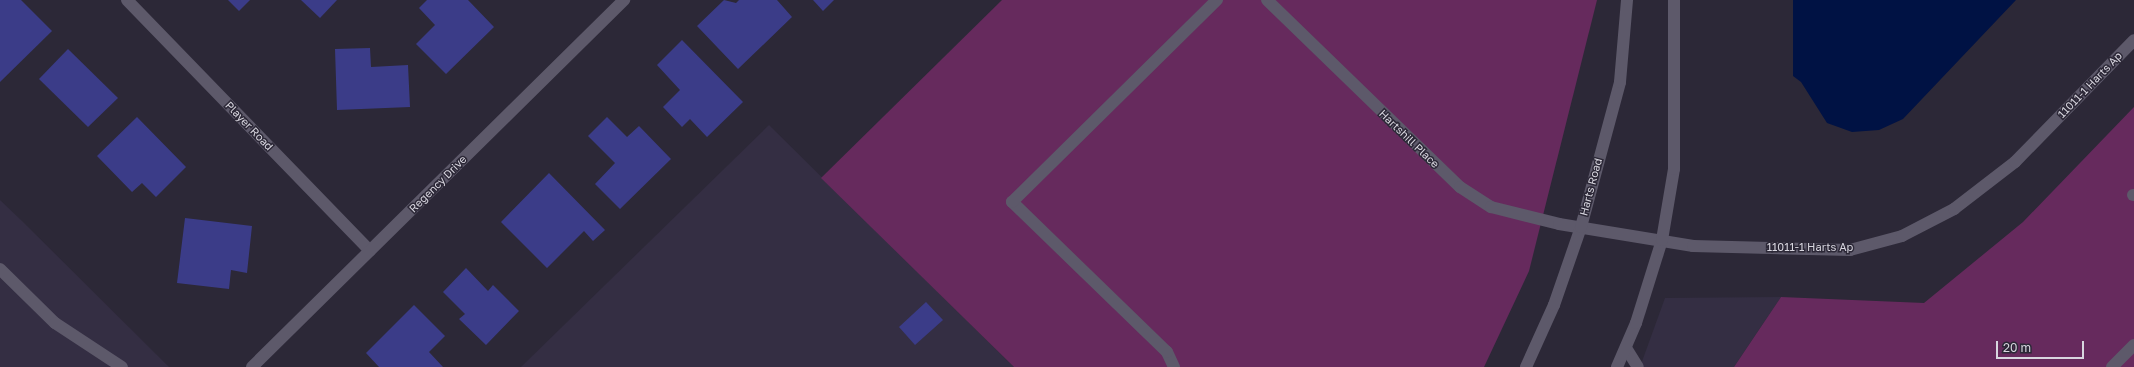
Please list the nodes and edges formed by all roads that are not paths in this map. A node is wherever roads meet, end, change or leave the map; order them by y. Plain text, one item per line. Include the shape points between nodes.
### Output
1 (127, 0) edge
2 (624, 0) edge
3 (1217, 0) edge
4 (1267, 0) edge
5 (1627, 0) edge
6 (1674, 0) edge
7 (2134, 40) edge
8 (1581, 227) junction
9 (1662, 240) junction
10 (370, 251) junction
11 (0, 269) edge
12 (2134, 345) edge
13 (1626, 348) junction
14 (122, 367) edge
15 (252, 367) edge
16 (1174, 367) edge
17 (1526, 367) edge
18 (1617, 367) edge
19 (1638, 367) edge
20 (2112, 367) edge

1 - 10 street, Player Road
2 - 10 street, Regency Drive
3 - 16 street via 1012,202 1168,352
4 - 8 street, Hartshill Place via 1460,187 1491,207
5 - 8 street, Harts Road via 1620,82
6 - 9 street via 1674,169
7 - 9 street, 11011-1 Harts Ap via 2015,162 1954,209 1902,236 1850,250 1693,246
8 - 9 street, 11011-1 Harts Ap
8 - 17 street, Harts Road via 1554,305
9 - 13 street
10 - 15 street, Regency Drive
11 - 14 street via 55,323
12 - 20 street
13 - 18 street
13 - 19 street

